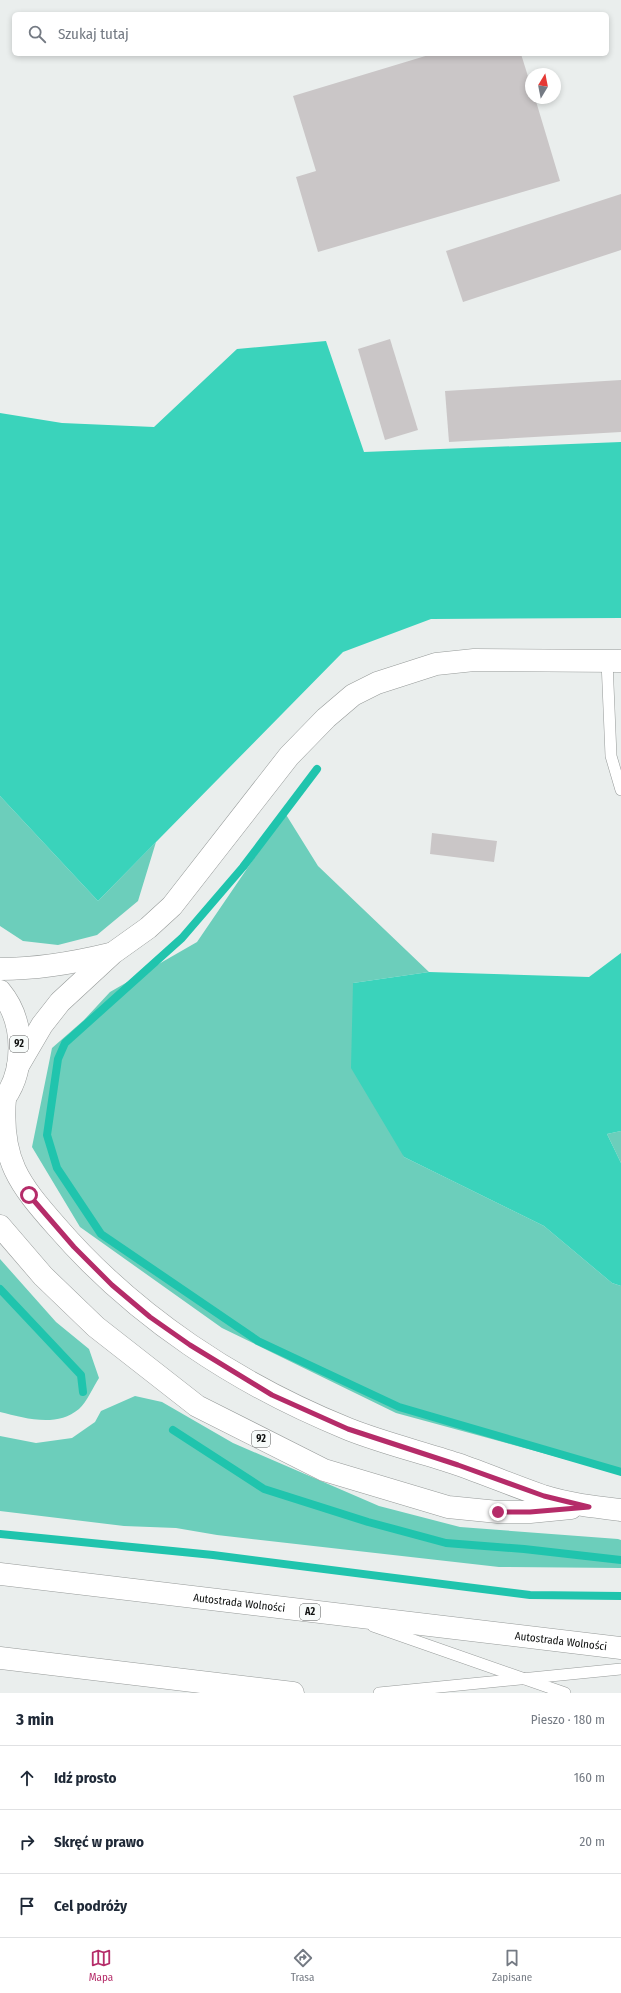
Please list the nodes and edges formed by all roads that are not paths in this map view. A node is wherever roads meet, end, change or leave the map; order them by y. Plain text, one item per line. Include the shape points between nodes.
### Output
1 (614, 661) edge
2 (621, 790) edge
3 (113, 953) junction
4 (0, 969) edge
5 (0, 991) edge
6 (18, 1066) junction
7 (2, 1101) edge
8 (0, 1226) edge
9 (589, 1507) junction
10 (621, 1510) edge
11 (0, 1574) edge
12 (344, 1616) junction
13 (621, 1648) edge
14 (0, 1658) edge
15 (621, 1669) edge
16 (524, 1679) junction
17 (293, 1693) edge
18 (379, 1693) edge
19 (565, 1693) edge

1 - 2 lane via 611,756
1 - 3 main road via 474,660 436,664 383,680 353,695 289,756 172,906 148,928
3 - 4 main road via 31,969
3 - 6 main road via 60,1002 42,1025
5 - 6 main road, 92 via 12,1011 18,1029
6 - 7 main road, 92
7 - 9 main road, 92 via 1,1133 7,1163 12,1173 74,1247 112,1285 150,1317 190,1345 272,1395 348,1429 544,1496
8 - 9 main road, 92 via 43,1276 96,1327 197,1406 324,1470 448,1507 498,1512
9 - 10 main road, 92
11 - 12 main road, Autostrada Wolności / A2
12 - 13 main road, Autostrada Wolności / A2
12 - 16 lane
14 - 17 main road
15 - 16 lane
16 - 18 lane
16 - 19 lane

